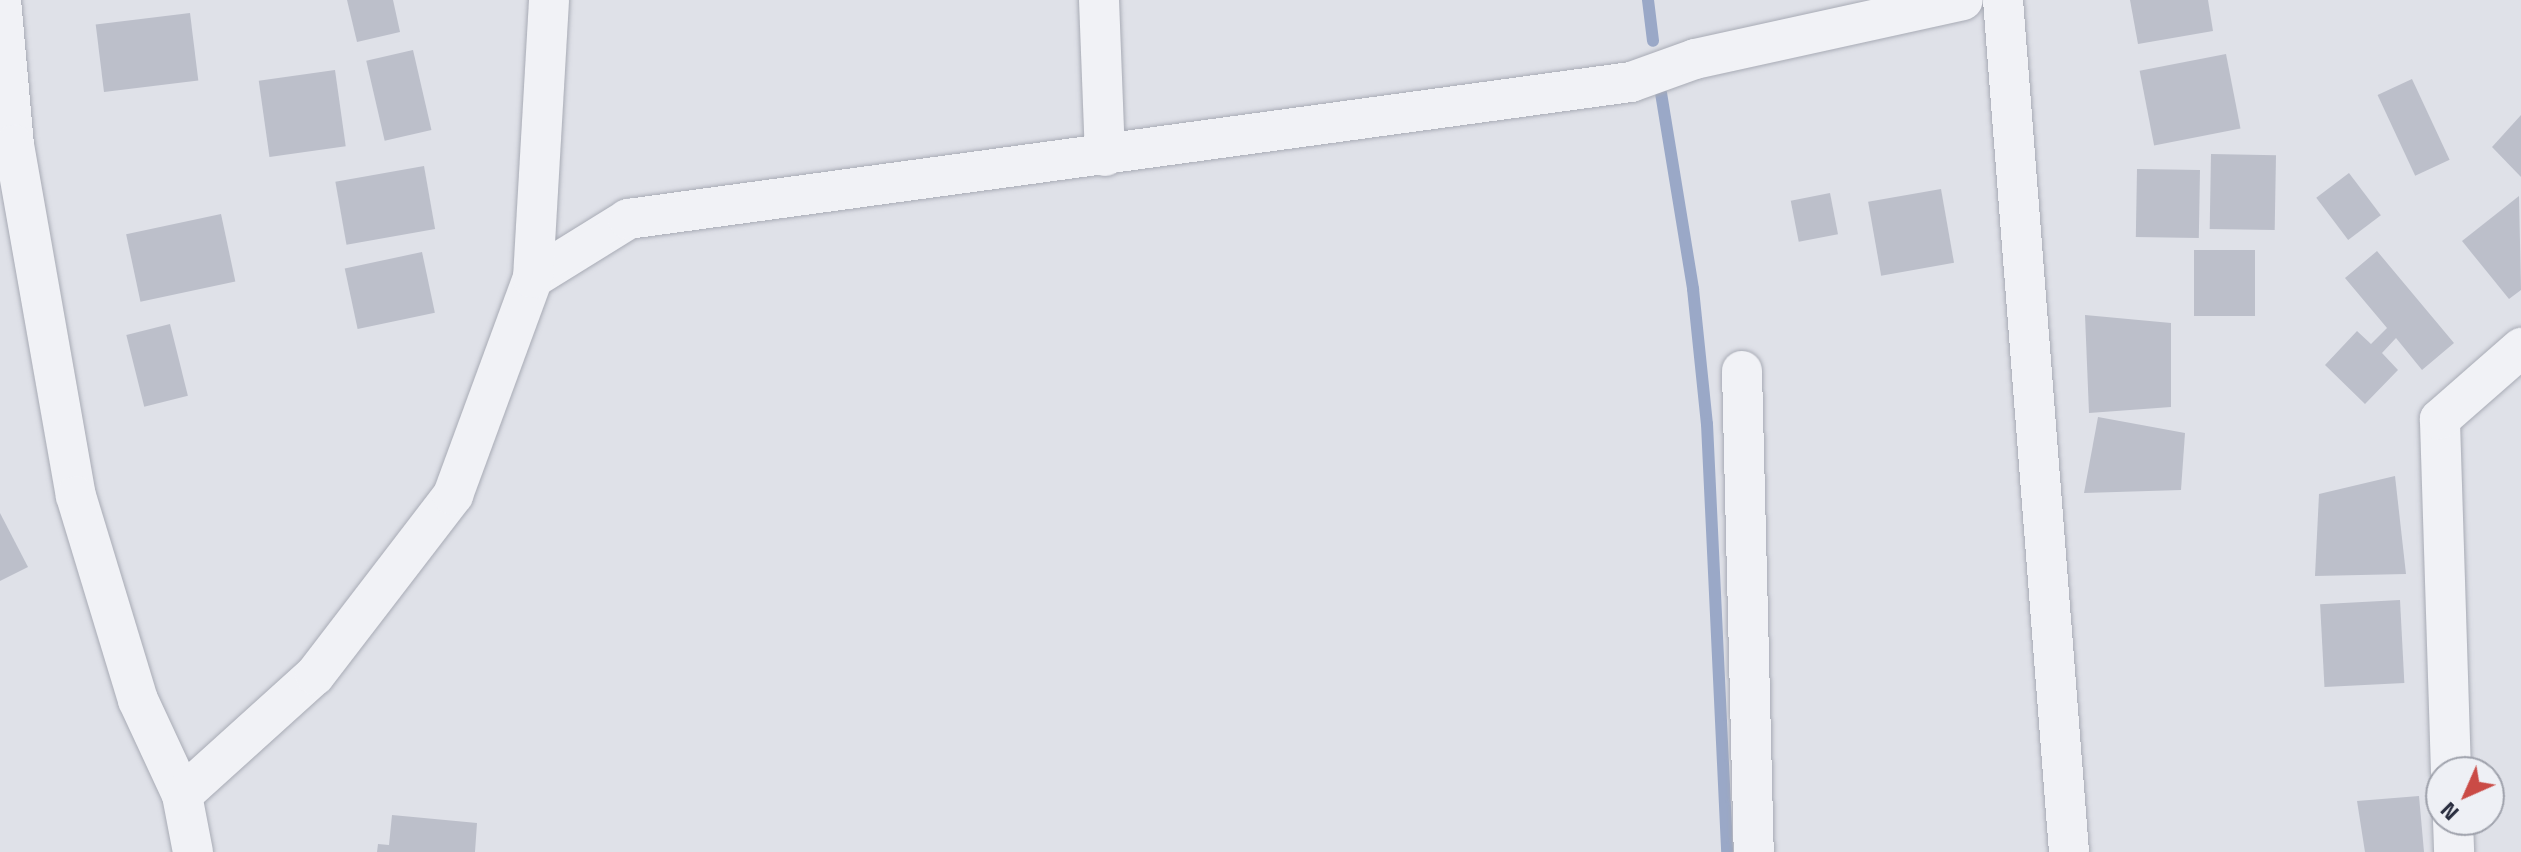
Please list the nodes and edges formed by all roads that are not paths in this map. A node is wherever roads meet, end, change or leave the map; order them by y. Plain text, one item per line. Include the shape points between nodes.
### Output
1 (1, 0) edge
2 (549, 0) edge
3 (1099, 0) edge
4 (1963, 0) edge
5 (2003, 0) edge
6 (7, 149) edge
7 (1105, 156) junction
8 (533, 278) junction
9 (2521, 348) edge
10 (1742, 371) dead end
11 (2451, 756) edge
12 (182, 795) junction
13 (193, 852) edge
14 (1754, 852) edge
15 (2069, 852) edge

1 - 6 street
2 - 8 street
3 - 7 street
4 - 7 street via 1695,59 1631,82
5 - 15 street
6 - 12 street via 76,496 138,700
7 - 8 street via 628,219
8 - 12 street via 453,495 315,675
9 - 11 street via 2440,419
10 - 14 street
12 - 13 street

